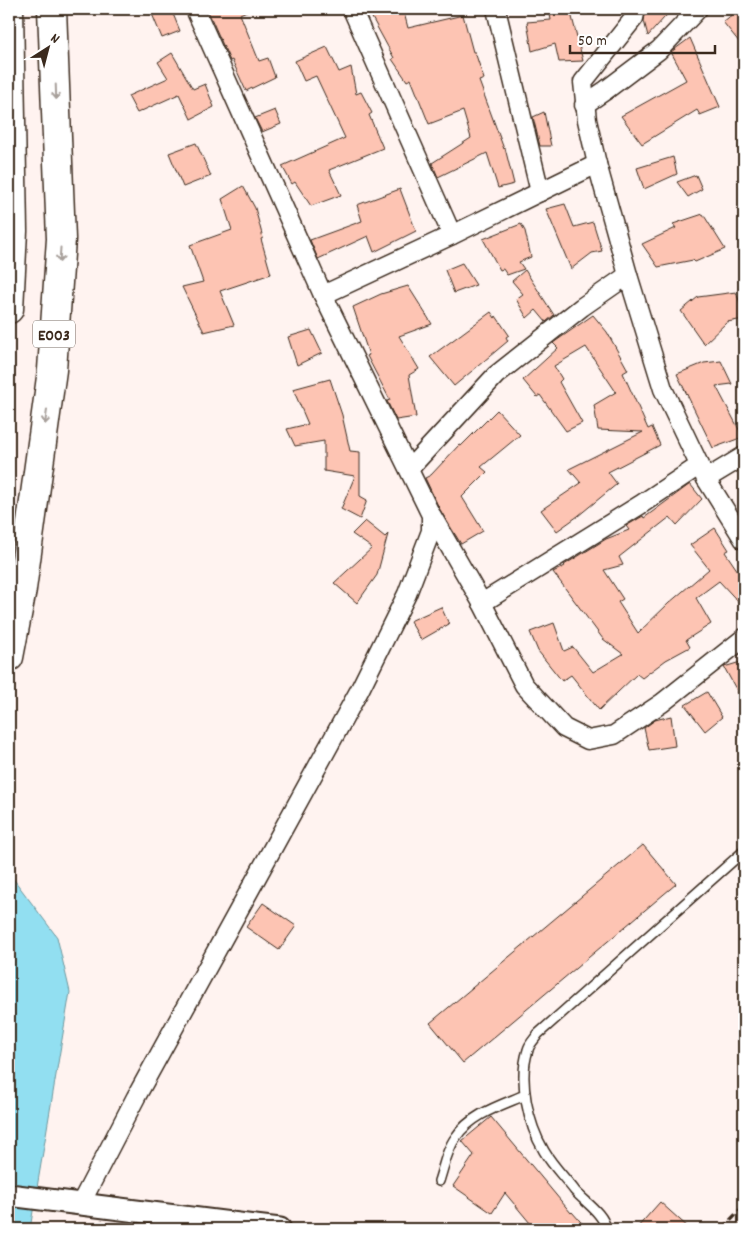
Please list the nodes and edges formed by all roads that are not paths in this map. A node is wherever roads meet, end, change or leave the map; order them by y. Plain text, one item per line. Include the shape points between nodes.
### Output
1 (9, 9) edge
2 (52, 9) edge
3 (195, 9) edge
4 (352, 9) edge
5 (496, 9) edge
6 (636, 9) edge
7 (698, 9) edge
8 (584, 105) junction
9 (597, 164) junction
10 (540, 192) junction
11 (452, 235) junction
12 (628, 275) junction
13 (323, 295) junction
14 (9, 309) edge
15 (744, 456) edge
16 (409, 469) junction
17 (703, 472) junction
18 (431, 515) junction
19 (744, 540) edge
20 (482, 603) junction
21 (744, 638) edge
22 (9, 657) edge
23 (744, 851) edge
24 (525, 1095) junction
25 (439, 1181) dead end
26 (9, 1195) edge
27 (80, 1203) junction
28 (280, 1229) edge
29 (606, 1229) edge

1 - 14 highway via 13,231
2 -> 22 highway, E003 via 61,238 52,370 22,589
3 - 13 street
4 - 11 street
5 - 10 street
6 - 8 street via 634,18 583,82
7 - 8 street via 659,50
8 - 9 street
9 - 10 street
9 - 12 street
10 - 11 street
11 - 13 street
12 - 16 street via 496,375
12 - 17 street via 663,389
13 - 16 street
15 - 17 street
16 - 18 street
17 - 19 street
17 - 20 street via 640,505
18 - 20 street
18 - 27 street via 431,531 407,594 360,690
20 - 21 street via 524,685 564,728 588,740 614,735 662,703
23 - 24 lane via 538,1034 528,1048 524,1066
24 - 25 lane via 476,1117 456,1136
24 - 29 lane via 544,1152 597,1213
26 - 27 street
27 - 28 street

